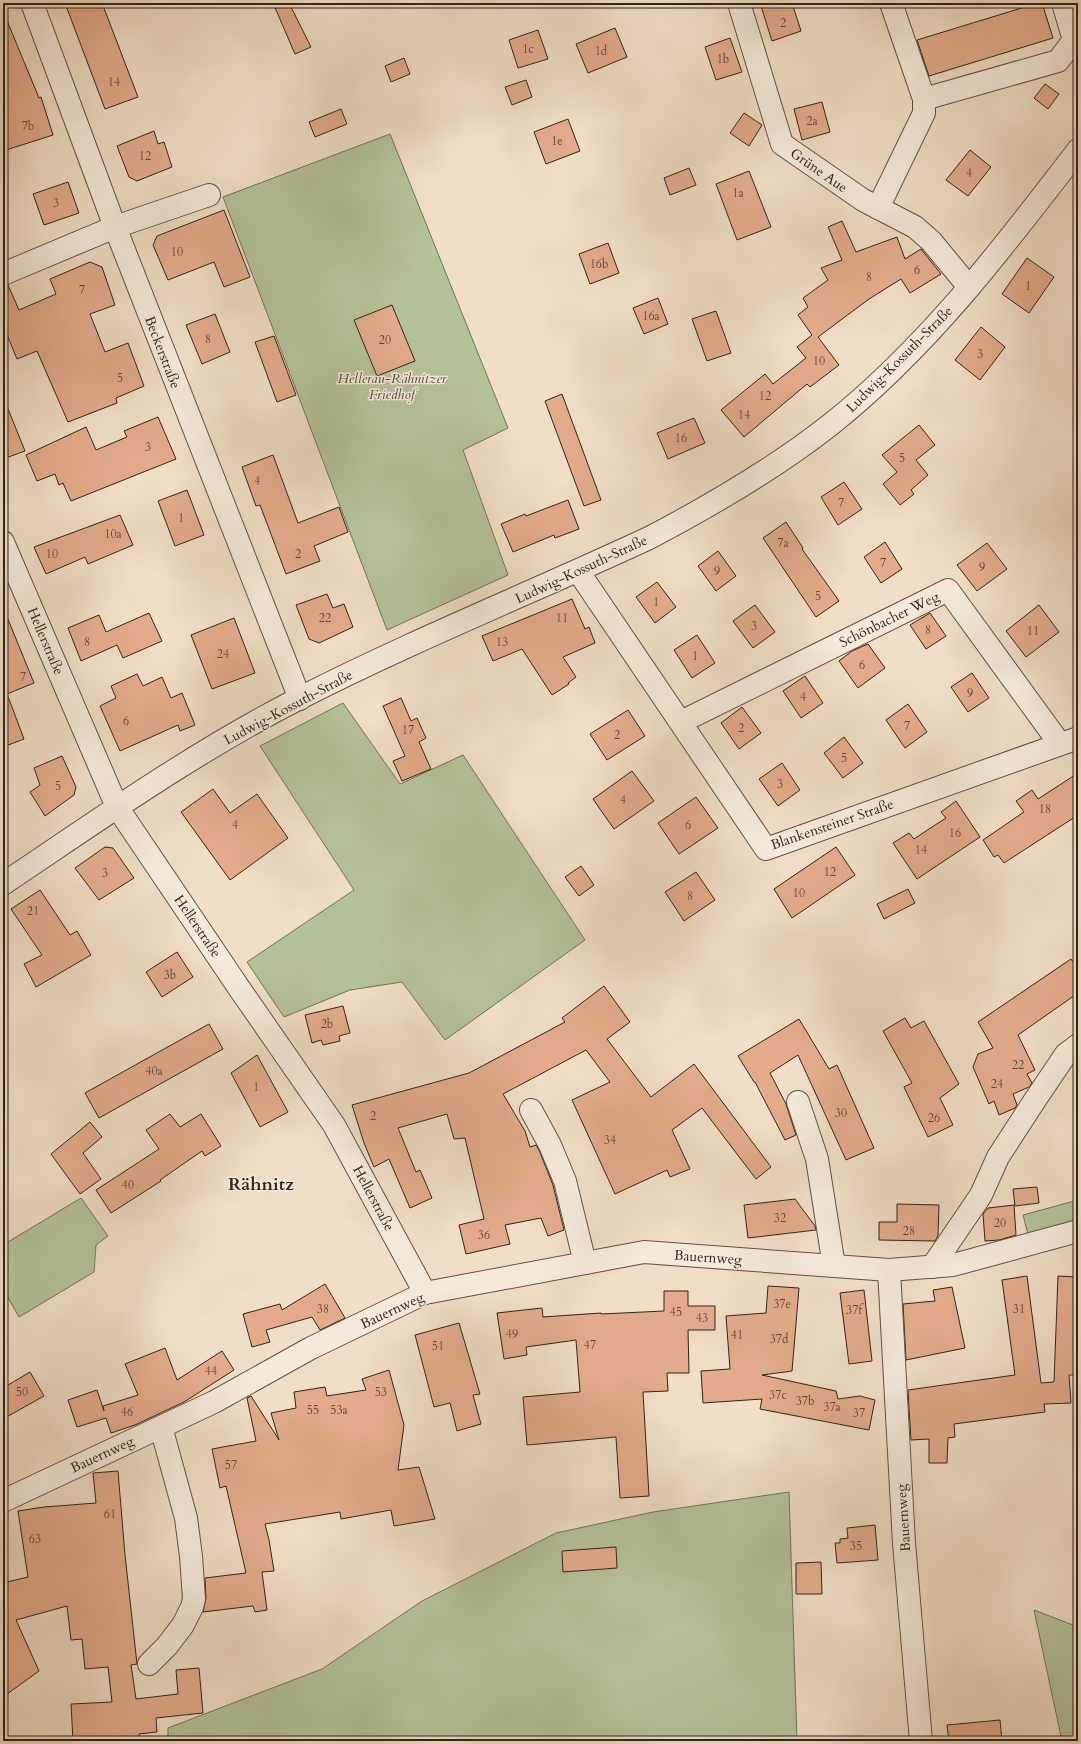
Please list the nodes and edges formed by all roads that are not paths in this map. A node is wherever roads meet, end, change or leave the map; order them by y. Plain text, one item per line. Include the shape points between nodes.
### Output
1 (32, 3) edge
2 (739, 3) edge
3 (891, 3) edge
4 (1063, 3) edge
5 (924, 99) junction
6 (1078, 150) edge
7 (1070, 168) edge
8 (209, 195) dead end
9 (878, 208) junction
10 (114, 228) junction
11 (3, 274) edge
12 (969, 288) junction
13 (3, 542) edge
14 (578, 571) junction
15 (300, 699) junction
16 (681, 722) junction
17 (1069, 741) edge
18 (117, 807) junction
19 (3, 884) edge
20 (1078, 1045) edge
21 (798, 1102) dead end
22 (531, 1110) dead end
23 (1078, 1231) edge
24 (585, 1263) junction
25 (834, 1266) junction
26 (932, 1267) junction
27 (889, 1270) junction
28 (425, 1293) junction
29 (161, 1427) junction
30 (3, 1501) edge
31 (149, 1664) dead end
32 (921, 1741) edge

1 - 10 street, Beckerstraße
2 - 9 street, Grüne Aue via 782,144
3 - 5 street
4 - 5 street via 1074,40 1058,61
5 - 9 street via 924,112
6 - 7 street, Ludwig-Kossuth-Straße
7 - 12 street, Ludwig-Kossuth-Straße
8 - 10 street
9 - 12 street, Grüne Aue via 915,227 931,241
10 - 11 street
10 - 15 street, Beckerstraße
12 - 14 street, Ludwig-Kossuth-Straße via 882,380 796,451 756,478 685,519
13 - 18 street, Hellerstraße
14 - 15 street, Ludwig-Kossuth-Straße via 410,645
14 - 16 street, Blankensteiner Straße
15 - 18 street, Ludwig-Kossuth-Straße via 243,729
16 - 17 street, Blankensteiner Straße via 766,849
16 - 17 street, Schönbacher Weg via 948,590
18 - 19 street, Ludwig-Kossuth-Straße
18 - 28 street, Hellerstraße via 334,1125
20 - 26 street via 1066,1054 1035,1100 998,1157 981,1195
21 - 25 street via 818,1159
22 - 24 street via 550,1145 565,1181
23 - 26 street, Bauernweg via 953,1266
24 - 25 street, Bauernweg via 644,1252
24 - 28 street, Bauernweg
25 - 27 street, Bauernweg
26 - 27 street, Bauernweg
27 - 32 street, Bauernweg via 904,1543
28 - 29 street, Bauernweg via 311,1348 214,1402
29 - 30 street, Bauernweg
29 - 31 street via 186,1518 194,1599 183,1625

